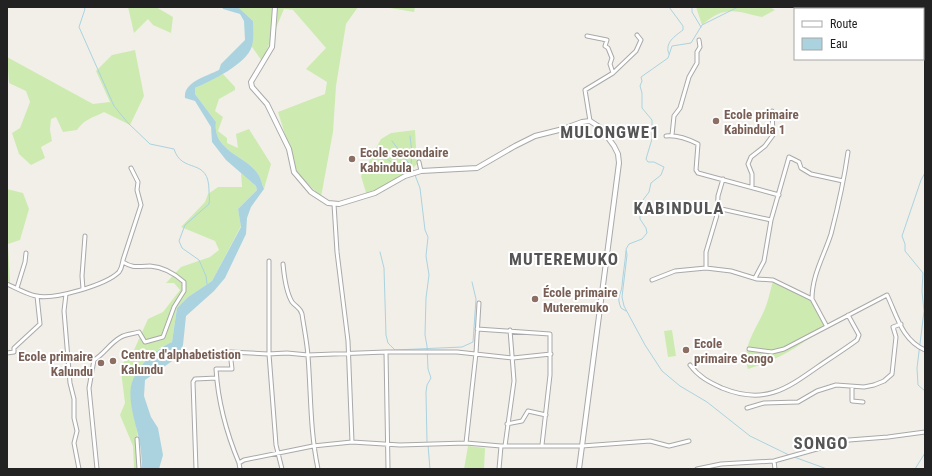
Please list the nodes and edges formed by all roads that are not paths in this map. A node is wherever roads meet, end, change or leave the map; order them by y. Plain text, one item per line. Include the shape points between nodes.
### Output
1 (275, 7) edge
2 (637, 35) dead end
3 (587, 36) dead end
4 (699, 40) dead end
5 (613, 73) junction
6 (772, 112) dead end
7 (590, 121) junction
8 (632, 127) dead end
9 (672, 135) junction
10 (666, 136) dead end
11 (609, 138) junction
12 (848, 152) dead end
13 (419, 162) dead end
14 (132, 168) dead end
15 (421, 171) junction
16 (723, 179) junction
17 (843, 181) junction
18 (752, 187) junction
19 (779, 195) junction
20 (334, 204) junction
21 (717, 208) junction
22 (771, 220) junction
23 (85, 236) dead end
24 (26, 253) dead end
25 (269, 261) dead end
26 (122, 262) junction
27 (283, 264) dead end
28 (706, 268) junction
29 (754, 278) junction
30 (652, 280) dead end
31 (7, 284) edge
32 (17, 288) junction
33 (84, 289) junction
34 (66, 294) junction
35 (37, 296) junction
36 (812, 299) junction
37 (479, 303) dead end
38 (848, 314) junction
39 (900, 324) junction
40 (826, 325) junction
41 (477, 329) junction
42 (510, 330) junction
43 (749, 349) dead end
44 (925, 350) edge
45 (386, 352) junction
46 (7, 353) edge
47 (348, 353) junction
48 (476, 353) junction
49 (269, 354) junction
50 (551, 354) junction
51 (308, 355) junction
52 (513, 358) junction
53 (690, 365) dead end
54 (217, 378) junction
55 (852, 387) junction
56 (863, 402) dead end
57 (747, 408) dead end
58 (546, 414) junction
59 (507, 424) junction
60 (925, 432) edge
61 (137, 440) dead end
62 (689, 441) dead end
63 (352, 442) junction
64 (466, 443) junction
65 (388, 444) junction
66 (313, 446) junction
67 (503, 446) junction
68 (542, 446) junction
69 (582, 446) junction
70 (277, 453) junction
71 (774, 461) junction
72 (239, 463) junction
73 (79, 469) edge
74 (97, 469) edge
75 (139, 469) edge
76 (196, 469) edge
77 (240, 469) edge
78 (282, 469) edge
79 (318, 469) edge
80 (388, 469) edge
81 (499, 469) edge
82 (579, 469) edge
83 (697, 469) edge
84 (775, 469) edge

1 - 20 street via 274,41 251,82 252,87 267,104 289,149 294,172 311,192 323,201
2 - 5 street via 641,40 638,47
3 - 5 street via 607,40 605,46 612,58 610,64
4 - 9 street via 697,63 689,77 680,108 674,116
5 - 7 street via 585,90
6 - 18 street via 773,135 765,146 751,157 748,164 752,174
7 - 11 street via 601,128
7 - 15 street via 535,136 477,168
8 - 11 street
9 - 10 street
9 - 16 street via 698,144 698,174
11 - 69 street via 618,154 619,163
12 - 17 street
13 - 15 street
14 - 26 street via 138,182 137,190 141,205
15 - 20 street via 405,176 375,193
16 - 18 street
16 - 21 street
17 - 19 street via 811,174 801,168 799,162 789,157
17 - 36 street via 830,234 814,277
18 - 19 street
19 - 22 street
20 - 47 street
21 - 22 street
21 - 28 street via 718,215 706,252
22 - 29 street via 764,261
23 - 33 street via 82,276
24 - 32 street
25 - 49 street
26 - 33 street via 122,267 115,275
26 - 74 street via 131,267 150,266 173,273 184,282 184,291 174,308 163,337 145,342 139,332 125,335 115,340 94,360 89,381
27 - 51 street via 290,296 301,310
28 - 29 street via 731,270
28 - 30 street via 675,271
29 - 36 street via 773,280
31 - 32 street
32 - 35 street
33 - 34 street
34 - 35 street
34 - 73 street via 64,311 77,431 74,443
35 - 46 street via 40,324 14,348 14,352
36 - 40 street
37 - 41 street
38 - 39 street via 887,295
38 - 40 street
38 - 53 street via 859,335 857,340 801,380 776,393 751,396 737,394 707,381
39 - 44 street via 912,343
39 - 55 street via 893,327 896,337 894,367 890,376 874,385
40 - 43 street via 784,349 772,352
41 - 42 street
41 - 48 street
42 - 50 street via 550,334
42 - 52 street
45 - 47 street
45 - 48 street
45 - 65 street
47 - 51 street
47 - 63 street
48 - 52 street
48 - 64 street
49 - 51 street
49 - 54 street via 230,352 232,369 216,369
49 - 70 street
50 - 52 street
50 - 58 street
51 - 66 street
52 - 59 street via 514,381
54 - 72 street via 223,421
54 - 76 street via 195,379 193,382
55 - 56 street via 852,401
55 - 57 street via 836,385 798,402
58 - 59 street via 528,411 522,420
58 - 68 street
59 - 67 street
60 - 71 street via 849,440
61 - 75 street
62 - 69 street via 669,446 650,441
63 - 65 street
63 - 66 street
64 - 65 street
64 - 67 street
65 - 80 street
66 - 70 street
66 - 79 street
67 - 68 street
67 - 81 street
68 - 69 street
69 - 82 street
70 - 72 street
70 - 78 street
71 - 83 street via 721,464
71 - 84 street
72 - 77 street

